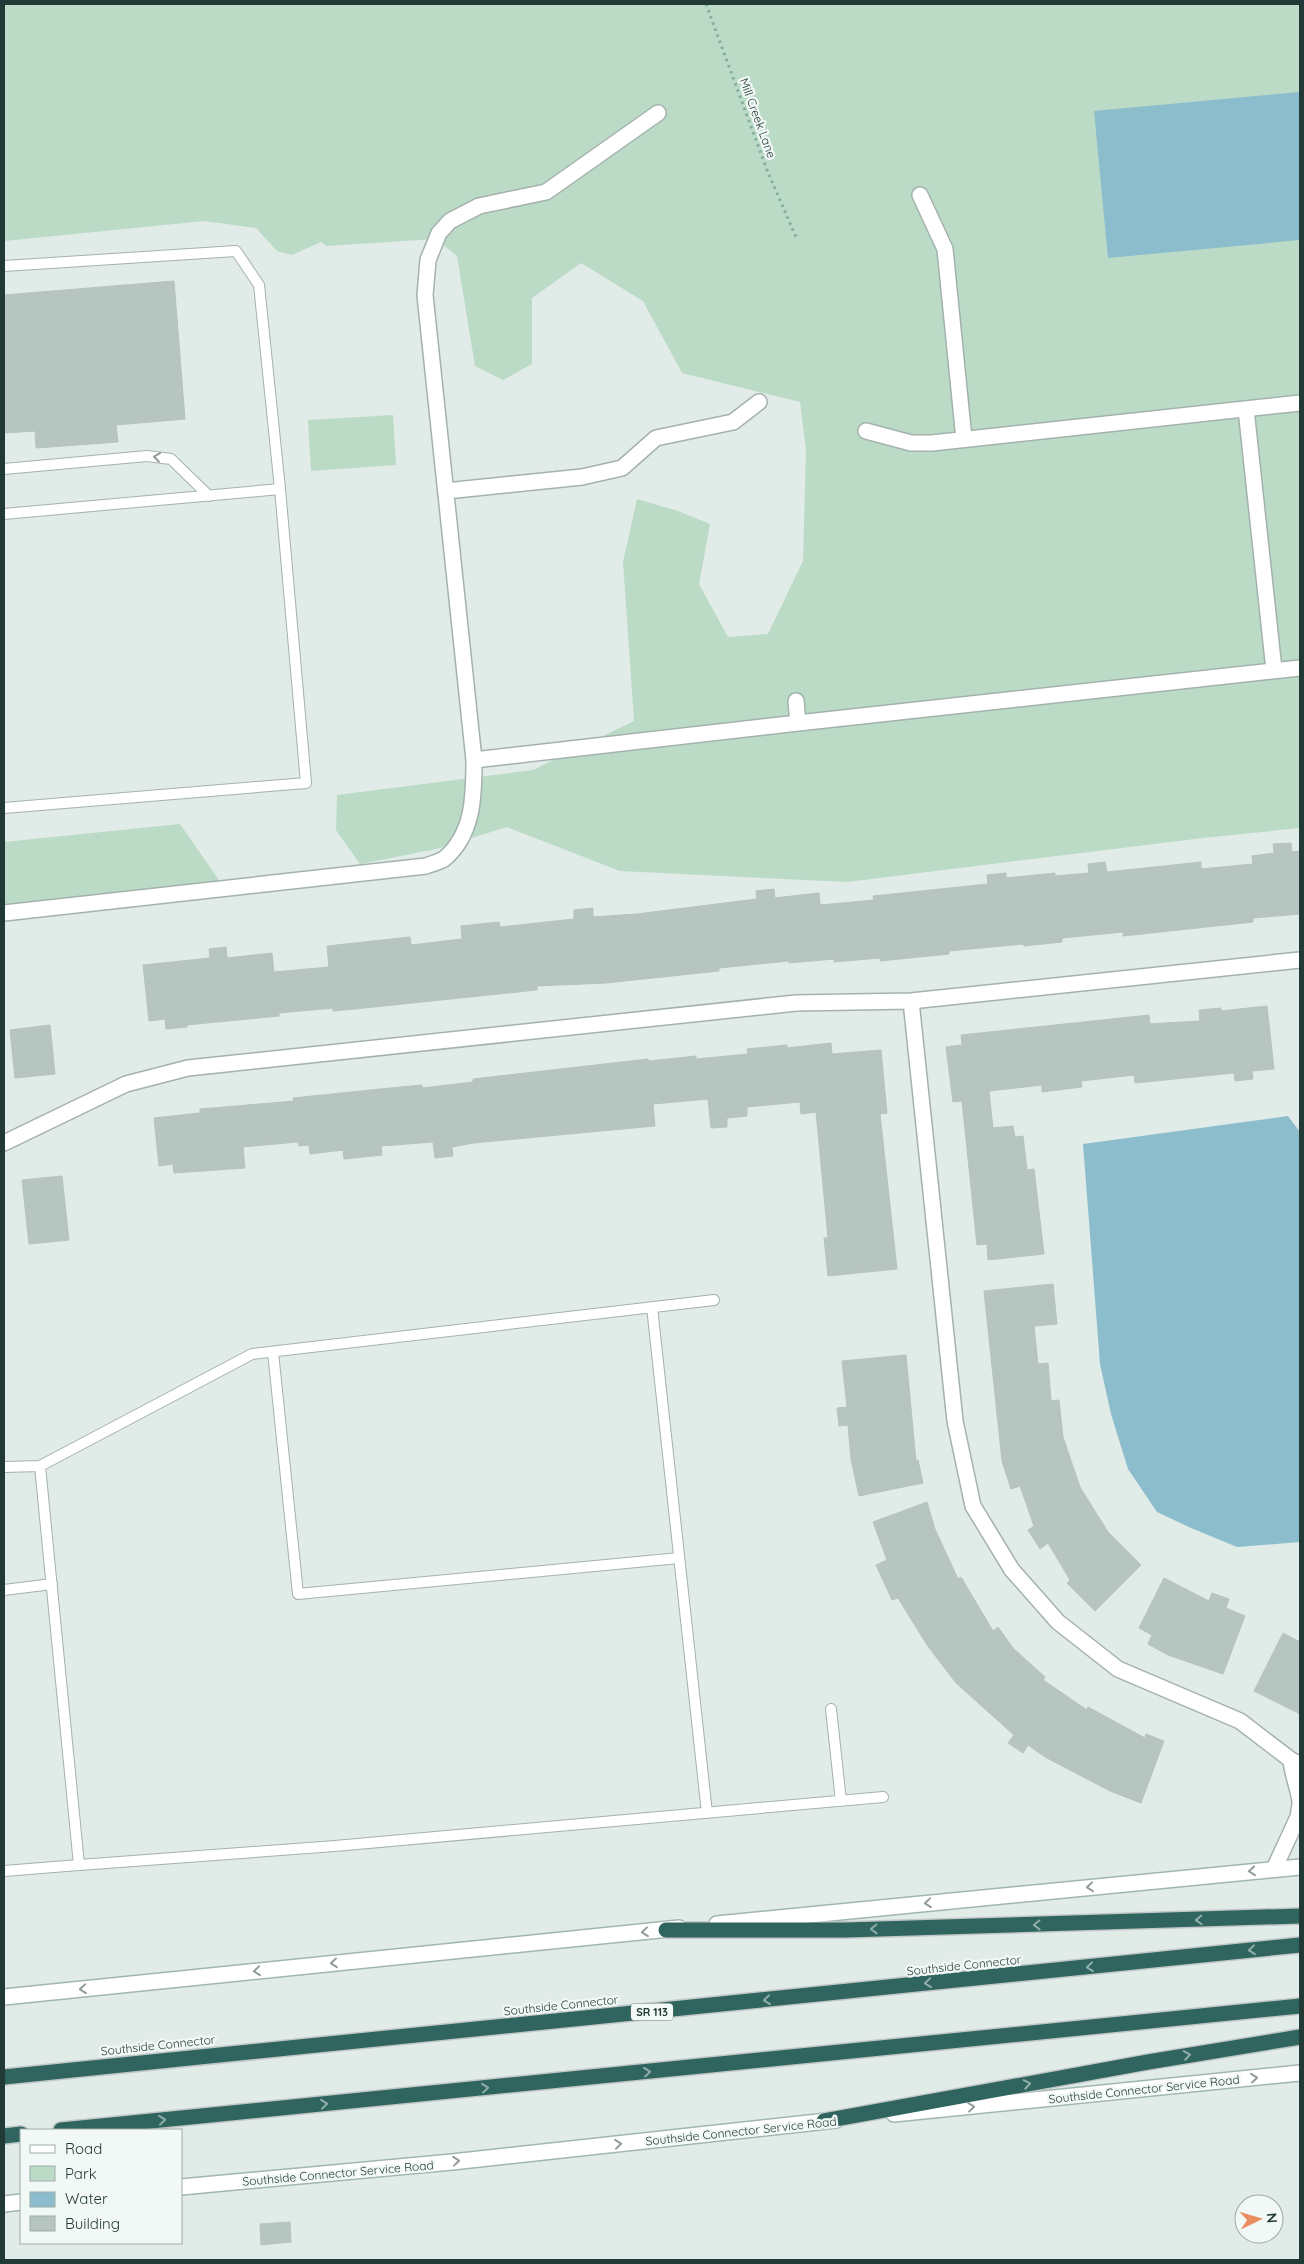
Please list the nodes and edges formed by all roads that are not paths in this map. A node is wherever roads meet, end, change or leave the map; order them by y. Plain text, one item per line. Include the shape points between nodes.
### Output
1 (658, 113) dead end
2 (920, 195) dead end
3 (4, 266) edge
4 (759, 402) dead end
5 (1300, 403) edge
6 (1246, 409) junction
7 (866, 431) dead end
8 (964, 439) junction
9 (4, 469) edge
10 (280, 489) junction
11 (446, 491) junction
12 (209, 496) junction
13 (4, 514) edge
14 (1300, 668) edge
15 (1274, 670) junction
16 (796, 701) dead end
17 (798, 723) junction
18 (474, 760) junction
19 (4, 808) edge
20 (4, 913) edge
21 (1300, 960) edge
22 (912, 1001) junction
23 (4, 1143) edge
24 (714, 1300) dead end
25 (652, 1307) junction
26 (273, 1352) junction
27 (40, 1466) junction
28 (4, 1467) edge
29 (679, 1558) junction
30 (52, 1584) junction
31 (4, 1590) edge
32 (831, 1709) dead end
33 (1295, 1762) edge
34 (883, 1797) dead end
35 (841, 1801) junction
36 (1300, 1803) edge
37 (707, 1813) junction
38 (79, 1865) junction
39 (1300, 1867) edge
40 (1274, 1869) junction
41 (4, 1871) edge
42 (1300, 1916) edge
43 (666, 1930) junction
44 (1300, 1945) edge
45 (4, 1997) edge
46 (1300, 2006) edge
47 (1300, 2036) edge
48 (1300, 2073) edge
49 (4, 2077) edge
50 (824, 2121) junction
51 (71, 2129) edge
52 (20, 2134) edge
53 (4, 2136) edge
54 (182, 2187) edge
55 (20, 2202) edge
56 (4, 2204) edge

1 - 11 street via 546,192 479,206 450,222 439,233 428,260 425,295
2 - 8 street via 945,250
3 - 10 lane via 236,251 259,285
4 - 11 street via 733,422 656,438 622,468 582,478
5 - 6 street
6 - 8 street
6 - 15 street
7 - 8 street via 911,443
12 -> 9 lane via 171,459 147,456
10 - 12 lane
10 - 19 lane via 306,783
11 - 18 street
12 - 13 lane
14 - 15 street
15 - 17 street
16 - 17 street
17 - 18 street
18 - 20 street via 474,802 465,833 444,859 426,866
21 - 22 street
22 - 23 street via 796,1003 188,1068 126,1084
22 - 33 street via 955,1421 974,1506 1012,1570 1058,1622 1118,1669 1240,1721
24 - 25 lane
25 - 26 lane
25 - 29 lane
26 - 27 lane via 252,1354
26 - 29 lane via 298,1594
27 - 28 lane
27 - 30 lane
29 - 37 lane
30 - 31 lane
30 - 38 lane
32 - 35 lane
33 - 36 street via 1292,1773
34 - 35 lane
35 - 37 lane
36 - 40 street via 1298,1817
37 - 38 lane
38 - 41 lane
39 - 40 street
40 -> 43 street
42 -> 43 highway via 846,1930
43 -> 45 street
44 -> 49 highway, Southside Connector / SR 113
51 -> 46 highway
50 -> 47 highway
50 -> 48 street, Southside Connector Service Road
54 -> 50 street, Southside Connector Service Road via 452,2162
52 - 53 highway
55 - 56 street

